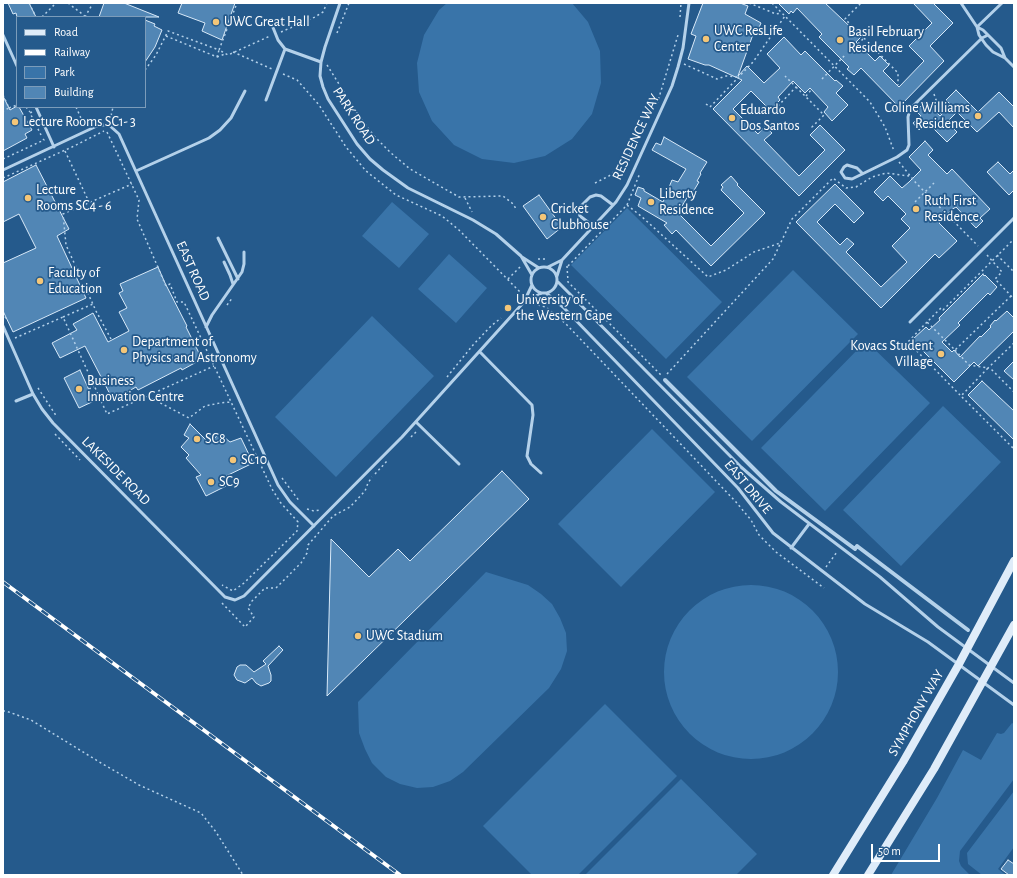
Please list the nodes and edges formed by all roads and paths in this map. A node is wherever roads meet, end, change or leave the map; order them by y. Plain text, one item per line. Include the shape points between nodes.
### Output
1 (29, 3) edge
2 (56, 3) edge
3 (68, 3) edge
4 (93, 3) edge
5 (237, 3) edge
6 (340, 3) edge
7 (349, 3) edge
8 (681, 3) edge
9 (688, 3) edge
10 (749, 3) edge
11 (772, 3) edge
12 (861, 3) edge
13 (961, 3) edge
14 (1002, 3) edge
15 (782, 13) junction
16 (36, 16) edge
17 (43, 16) edge
18 (84, 16) edge
19 (86, 16) edge
20 (785, 16) junction
21 (680, 18) dead end
22 (272, 25) dead end
23 (977, 27) junction
24 (679, 32) dead end
25 (3, 35) edge
26 (336, 35) dead end
27 (988, 35) junction
28 (166, 36) junction
29 (864, 38) junction
30 (982, 38) junction
31 (858, 44) dead end
32 (285, 49) junction
33 (219, 50) junction
34 (233, 52) dead end
35 (226, 54) dead end
36 (846, 54) dead end
37 (217, 57) junction
38 (1005, 58) junction
39 (328, 60) dead end
40 (321, 62) junction
41 (16, 64) edge
42 (684, 64) dead end
43 (835, 67) junction
44 (1014, 67) edge
45 (146, 69) edge
46 (277, 72) junction
47 (785, 76) dead end
48 (738, 77) junction
49 (822, 79) dead end
50 (898, 85) dead end
51 (796, 87) junction
52 (811, 90) dead end
53 (245, 91) dead end
54 (3, 95) edge
55 (806, 96) junction
56 (266, 100) dead end
57 (706, 104) dead end
58 (774, 104) dead end
59 (16, 105) edge
60 (9, 108) junction
61 (27, 108) edge
62 (36, 108) edge
63 (76, 108) edge
64 (113, 108) edge
65 (655, 108) dead end
66 (3, 111) edge
67 (30, 112) junction
68 (111, 116) dead end
69 (646, 128) dead end
70 (814, 129) dead end
71 (87, 131) junction
72 (54, 147) junction
73 (65, 150) junction
74 (897, 157) junction
75 (3, 159) edge
76 (3, 170) edge
77 (136, 171) junction
78 (862, 173) junction
79 (909, 176) junction
80 (3, 178) edge
81 (595, 183) dead end
82 (934, 183) dead end
83 (132, 184) junction
84 (925, 192) junction
85 (89, 202) junction
86 (915, 202) dead end
87 (613, 205) junction
88 (517, 210) dead end
89 (1014, 218) edge
90 (594, 226) junction
91 (218, 238) dead end
92 (1014, 239) edge
93 (780, 243) junction
94 (982, 250) junction
95 (244, 252) dead end
96 (997, 255) junction
97 (521, 256) junction
98 (562, 260) junction
99 (992, 261) junction
100 (224, 262) dead end
101 (524, 262) junction
102 (568, 266) dead end
103 (539, 268) junction
104 (548, 268) junction
105 (1014, 272) edge
106 (532, 275) junction
107 (557, 277) junction
108 (238, 279) junction
109 (508, 279) junction
110 (558, 282) junction
111 (233, 284) junction
112 (532, 284) junction
113 (237, 292) dead end
114 (542, 293) junction
115 (546, 293) junction
116 (1011, 296) junction
117 (527, 299) junction
118 (1014, 299) edge
119 (93, 304) junction
120 (224, 309) dead end
121 (3, 312) edge
122 (63, 317) junction
123 (501, 317) dead end
124 (910, 322) dead end
125 (927, 322) junction
126 (9, 324) dead end
127 (3, 326) edge
128 (206, 327) junction
129 (13, 334) dead end
130 (15, 338) junction
131 (111, 339) dead end
132 (1014, 343) edge
133 (17, 344) dead end
134 (955, 350) junction
135 (480, 352) junction
136 (214, 366) junction
137 (988, 368) junction
138 (445, 379) dead end
139 (665, 380) joint
140 (34, 383) dead end
141 (94, 387) junction
142 (90, 389) dead end
143 (1014, 392) edge
144 (33, 394) junction
145 (147, 396) junction
146 (961, 396) junction
147 (16, 401) dead end
148 (231, 402) junction
149 (416, 422) junction
150 (61, 423) dead end
151 (1014, 449) edge
152 (384, 456) junction
153 (459, 464) dead end
154 (540, 474) dead end
155 (282, 477) dead end
156 (302, 505) dead end
157 (307, 509) dead end
158 (320, 510) dead end
159 (809, 524) junction
160 (314, 526) junction
161 (840, 547) junction
162 (791, 548) junction
163 (1014, 560) edge
164 (822, 572) junction
165 (815, 582) junction
166 (221, 584) dead end
167 (824, 588) dead end
168 (1014, 625) edge
169 (245, 626) dead end
170 (968, 630) dead end
171 (967, 649) junction
172 (959, 664) junction
173 (992, 666) junction
174 (983, 682) junction
175 (1014, 683) edge
176 (1014, 705) edge
177 (3, 711) edge
178 (243, 875) edge
179 (833, 875) edge
180 (868, 875) edge

1 - 16 path
2 - 17 path
3 - 18 path
4 - 19 path
5 - 33 path
6 - 40 lane, PARK ROAD
7 - 26 path
8 - 21 path
9 - 87 lane, RESIDENCE WAY via 683,48 672,86 627,185
10 - 15 path via 776,14
11 - 15 path
12 - 29 path via 845,19
13 - 23 lane
14 - 23 lane
15 - 20 path
20 - 43 path
20 - 48 path via 753,62
22 - 32 lane
23 - 27 lane
23 - 30 lane
24 - 65 path
25 - 41 lane
27 - 30 lane
27 - 38 lane via 1001,48
28 - 33 path via 168,31
28 - 37 path
28 - 45 path
29 - 31 path
29 - 50 path via 898,73
30 - 38 lane via 993,52
30 - 74 lane via 910,109 909,145
32 - 40 lane
32 - 46 lane
33 - 37 path
34 - 46 path
35 - 37 path
36 - 43 path
38 - 44 lane
39 - 88 path via 327,65 360,119 380,142 410,169 459,197 503,196
40 - 97 lane, PARK ROAD via 320,76 328,99 370,159 408,188 496,234
42 - 48 path via 718,78
43 - 49 path
43 - 74 path via 870,102 885,127
46 - 56 lane
46 - 109 path via 298,80 366,171 396,195 442,216
47 - 51 path
48 - 57 path via 710,107
51 - 55 path
51 - 58 path via 777,107
52 - 55 path
53 - 77 lane via 231,118 220,130 209,138
54 - 60 path
55 - 70 path via 824,115 812,127
59 - 60 path
60 - 66 path
61 - 67 path
62 - 67 path
62 - 72 lane
63 - 71 path
64 - 68 path
67 - 75 path via 44,140
69 - 81 path via 623,164 609,176
71 - 72 lane, EAST ROAD
71 - 77 lane, EAST ROAD via 109,125 119,134
72 - 76 lane, EAST ROAD
73 - 80 path
73 - 83 path via 106,130
73 - 85 path
74 - 78 lane
74 - 79 path via 899,164
77 - 128 lane, EAST ROAD
78 - 78 lane via 848,179 842,176 841,172 847,165 857,168
79 - 84 path
79 - 93 path via 886,173 872,177 856,187 846,188 833,178 792,219
82 - 84 path
83 - 85 path
83 - 136 path via 139,200 137,219 166,286 170,284 178,302 184,302
84 - 86 path
84 - 94 path
85 - 119 path via 62,214 66,245
87 - 90 lane, RESIDENCE WAY
87 - 90 lane via 596,195 582,205 580,216
89 - 94 lane
90 - 98 lane, RESIDENCE WAY
91 - 108 lane
92 - 96 path
93 - 102 path via 754,252 726,270 708,277 627,205
93 - 139 path via 773,258 667,374
94 - 99 path
94 - 124 lane
95 - 108 lane via 244,268
96 - 99 path
96 - 105 path
97 - 101 lane, PARK ROAD
97 - 103 lane, PARK ROAD
98 - 104 lane, RESIDENCE WAY
98 - 107 lane, RESIDENCE WAY
99 - 116 path via 1002,272 995,279
99 - 125 path via 943,310 941,308
100 - 111 lane
101 - 106 lane, PARK ROAD
101 - 109 path
103 - 104 lane
103 - 106 lane
104 - 107 lane via 553,270
106 - 112 lane
107 - 110 lane
108 - 111 lane
109 - 117 path
110 - 115 lane via 554,289
110 - 159 lane, EAST DRIVE via 741,467
111 - 128 lane
112 - 114 lane
112 - 117 lane
113 - 120 path
114 - 115 lane
114 - 117 lane
115 - 162 lane, EAST DRIVE via 564,306 738,488 773,534
116 - 118 path
116 - 134 path
117 - 135 lane
117 - 165 path via 533,304 546,307 566,324 736,502 776,552
119 - 122 path
119 - 131 path
121 - 126 path
122 - 130 path
122 - 141 path
123 - 138 path via 473,345
125 - 134 path
125 - 146 path via 908,342
127 - 144 lane, LAKESIDE ROAD
128 - 160 lane, EAST ROAD via 278,485 290,502
129 - 130 path
130 - 133 path
132 - 137 path
134 - 137 path via 969,365
135 - 149 lane
135 - 154 lane via 532,405 527,456
136 - 145 path
136 - 148 path
137 - 143 path
137 - 146 path
139 - 170 street via 776,490 855,549 857,546
140 - 150 path
141 - 142 path
141 - 145 path via 107,414
144 - 147 lane
144 - 160 lane, LAKESIDE ROAD via 54,423 226,597 235,600 244,596
145 - 148 path via 189,418 205,406
146 - 151 path
148 - 166 path via 272,489 298,522 297,532 244,583 233,591
149 - 152 lane
149 - 153 lane
152 - 160 lane
152 - 169 path via 388,460 373,476 364,491 350,507 333,516 308,545 301,563 276,588 265,588 252,601 248,608 254,617
155 - 156 path
157 - 158 path
159 - 161 lane, EAST DRIVE
159 - 162 lane
161 - 164 path
161 - 171 lane, EAST DRIVE
162 - 164 lane, EAST DRIVE
163 - 171 main road, SYMPHONY WAY
164 - 165 path
164 - 172 lane, EAST DRIVE via 865,604
165 - 167 path
168 - 173 main road
171 - 172 main road, SYMPHONY WAY
171 - 173 lane, EAST DRIVE
172 - 174 lane, EAST DRIVE
172 - 179 main road, SYMPHONY WAY via 892,781
173 - 174 main road
173 - 175 lane, EAST DRIVE
174 - 176 lane, EAST DRIVE
174 - 180 main road via 934,769
177 - 178 path via 31,720 139,785 200,813 216,832

